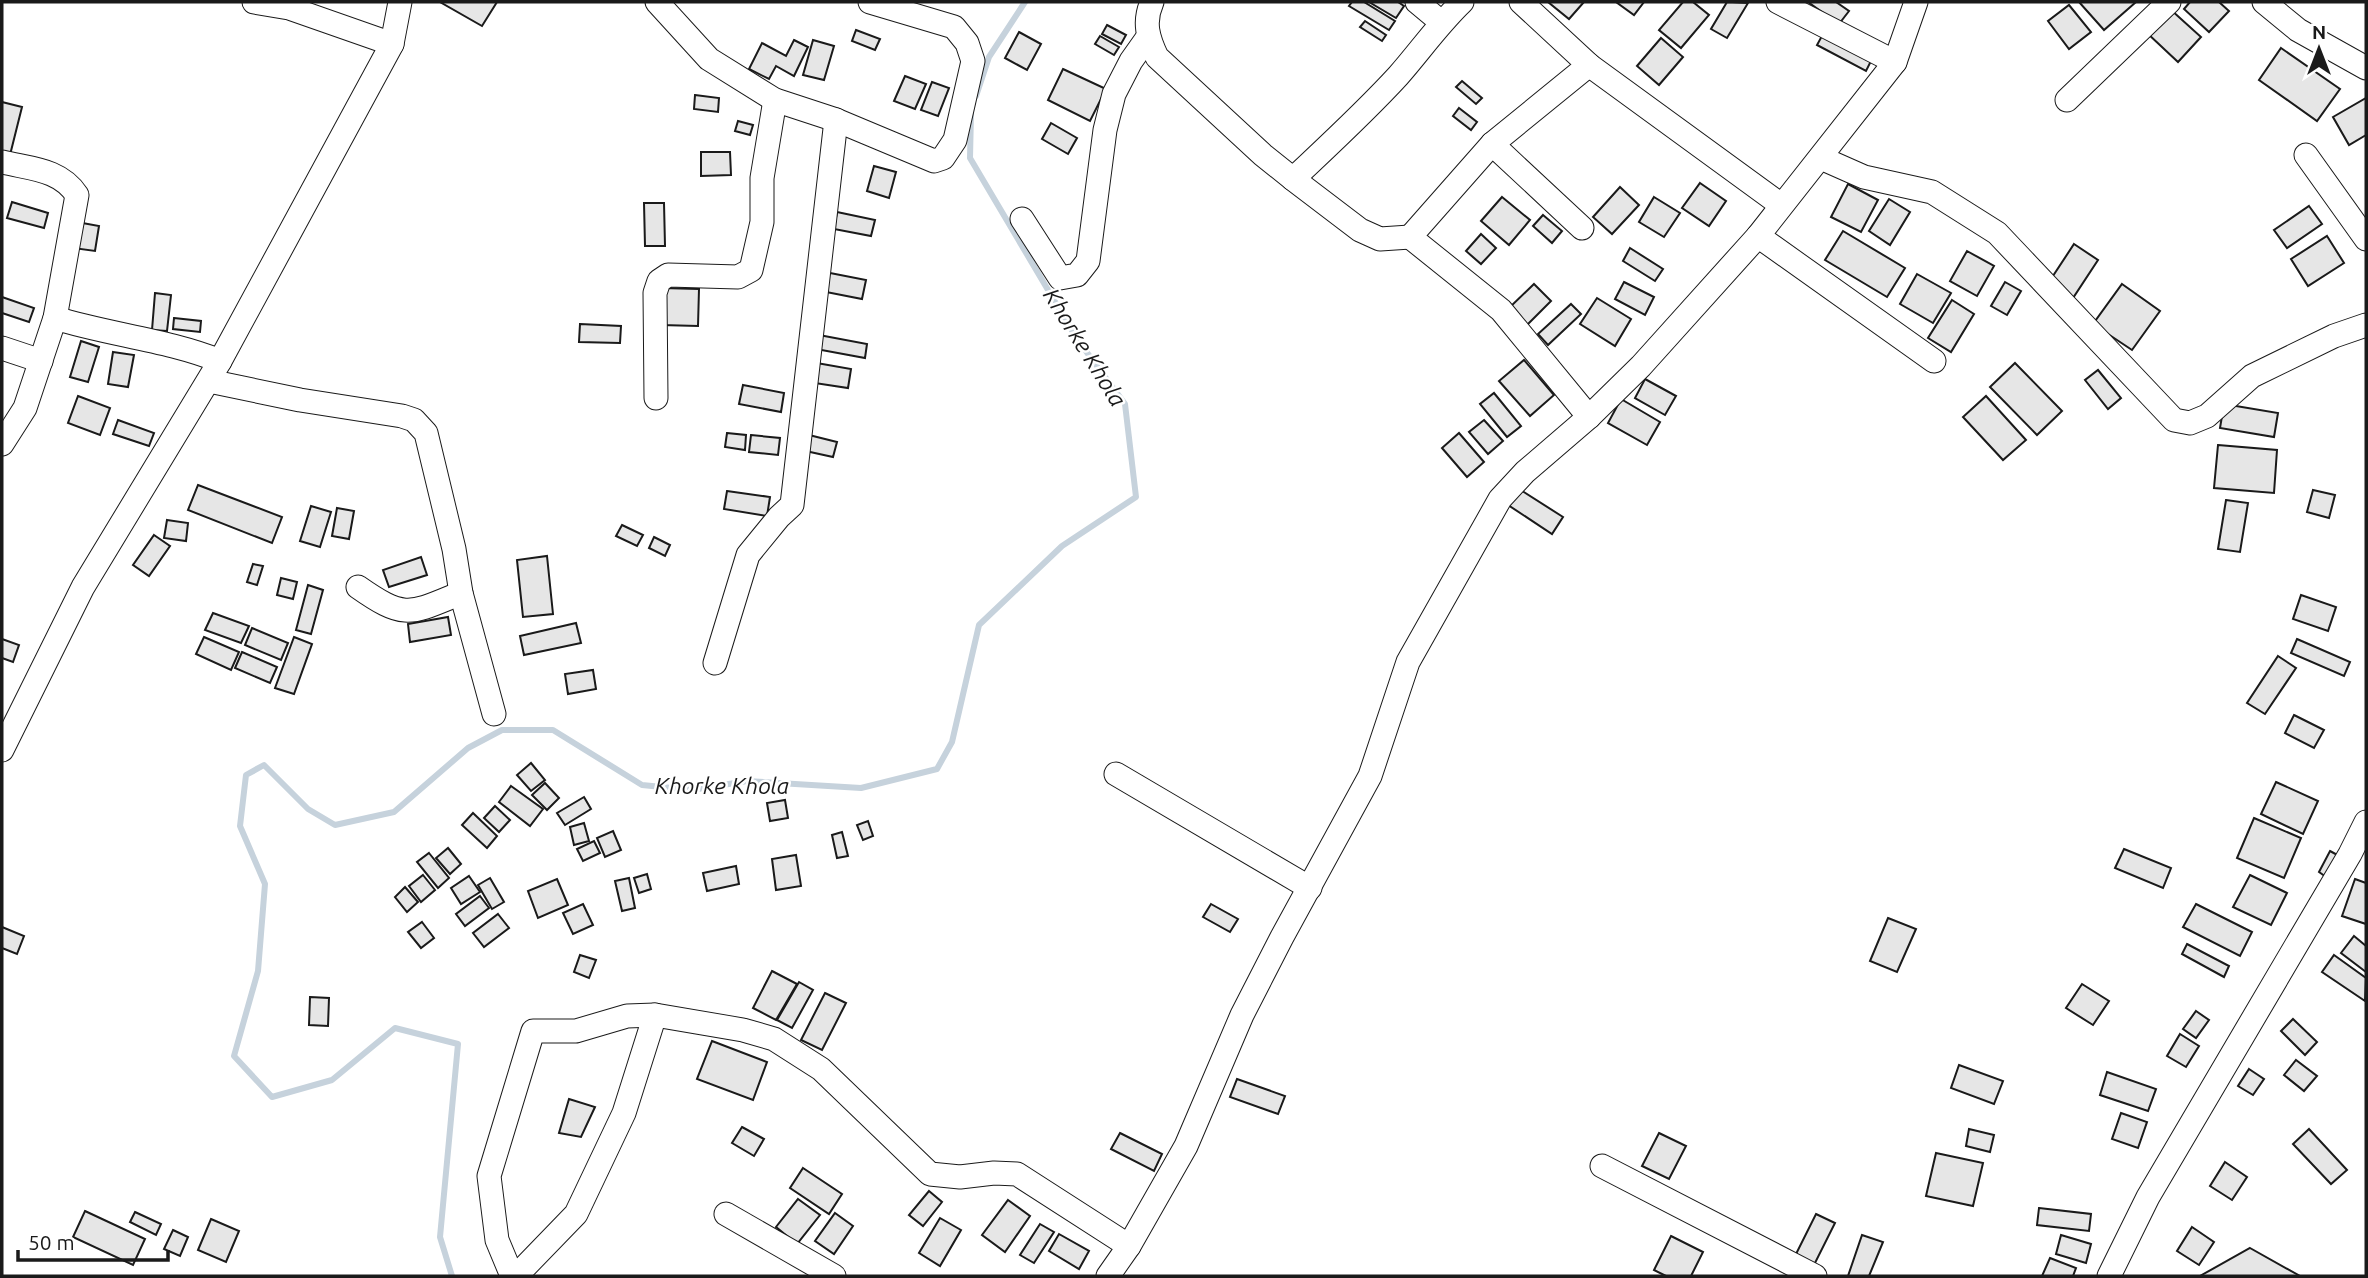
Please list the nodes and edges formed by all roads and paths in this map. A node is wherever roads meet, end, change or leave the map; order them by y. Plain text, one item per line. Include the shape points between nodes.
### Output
1 (254, 2) edge
2 (400, 2) edge
3 (657, 2) edge
4 (870, 2) edge
5 (1152, 2) edge
6 (1417, 2) edge
7 (1462, 2) edge
8 (1521, 2) edge
9 (1778, 2) edge
10 (1916, 2) edge
11 (2169, 2) edge
12 (2263, 2) edge
13 (1441, 22) junction
14 (1147, 37) junction
15 (392, 44) junction
16 (1895, 62) junction
17 (1589, 65) junction
18 (2366, 68) edge
19 (775, 100) junction
20 (2067, 100) dead end
21 (836, 120) junction
22 (1492, 144) junction
23 (2306, 155) dead end
24 (1821, 158) junction
25 (2, 162) edge
26 (1293, 179) junction
27 (1781, 205) junction
28 (1023, 219) dead end
29 (1582, 228) dead end
30 (1758, 236) junction
31 (1410, 237) junction
32 (2366, 239) edge
33 (55, 318) junction
34 (2366, 325) edge
35 (2, 348) edge
36 (41, 361) junction
37 (1934, 361) dead end
38 (214, 371) junction
39 (656, 398) dead end
40 (1589, 416) junction
41 (2, 444) edge
42 (358, 587) dead end
43 (461, 593) junction
44 (715, 663) dead end
45 (494, 715) dead end
46 (2, 750) edge
47 (1116, 774) dead end
48 (2366, 822) edge
49 (2358, 859) edge
50 (1310, 888) junction
51 (655, 1015) junction
52 (1602, 1166) dead end
53 (726, 1214) dead end
54 (1129, 1246) junction
55 (514, 1276) edge
56 (834, 1276) edge
57 (1108, 1276) edge
58 (1815, 1276) edge
59 (2109, 1276) edge

1 - 15 street via 289,8
2 - 15 street
3 - 19 street via 709,59
4 - 21 street via 954,27 967,43 973,61 955,139 943,158 934,161
5 - 14 street
6 - 13 street
7 - 13 street
8 - 17 street
9 - 16 street
10 - 16 street
11 - 20 street
12 - 18 street via 2298,30
13 - 26 street via 1369,107
14 - 26 street via 1157,57
14 - 28 street via 1114,94 1088,261 1077,275 1060,278
15 - 38 street
16 - 24 street
17 - 22 street
17 - 27 street
19 - 21 street
19 - 39 street via 762,178 762,222 751,270 738,276 668,275 659,281 655,293
21 - 44 street via 792,505 748,555
22 - 29 street
22 - 31 street
23 - 32 street
24 - 27 street
24 - 34 street via 1864,177 1932,192 1997,233 2174,420 2190,423 2207,416 2252,376
25 - 33 street via 56,174 78,195
26 - 31 street via 1370,235
27 - 30 street
30 - 37 street
30 - 40 street via 1641,366
31 - 40 street via 1501,310
33 - 36 street
33 - 38 street via 191,349
35 - 36 street
36 - 41 street via 25,408
38 - 43 street via 300,400 414,419 426,433
38 - 46 street via 83,587
40 - 50 street via 1525,472 1486,521 1408,662 1370,776
42 - 43 street via 384,605 407,612
43 - 45 street
47 - 50 street
48 - 49 street
49 - 59 street via 2148,1197
50 - 54 street via 1242,1015 1186,1146
51 - 54 street via 774,1039 821,1069 930,1174 1017,1174
51 - 55 street via 624,1113 576,1214
51 - 55 street via 627,1016 576,1031 533,1031 489,1176 496,1240
52 - 58 street
53 - 56 street
54 - 57 street

